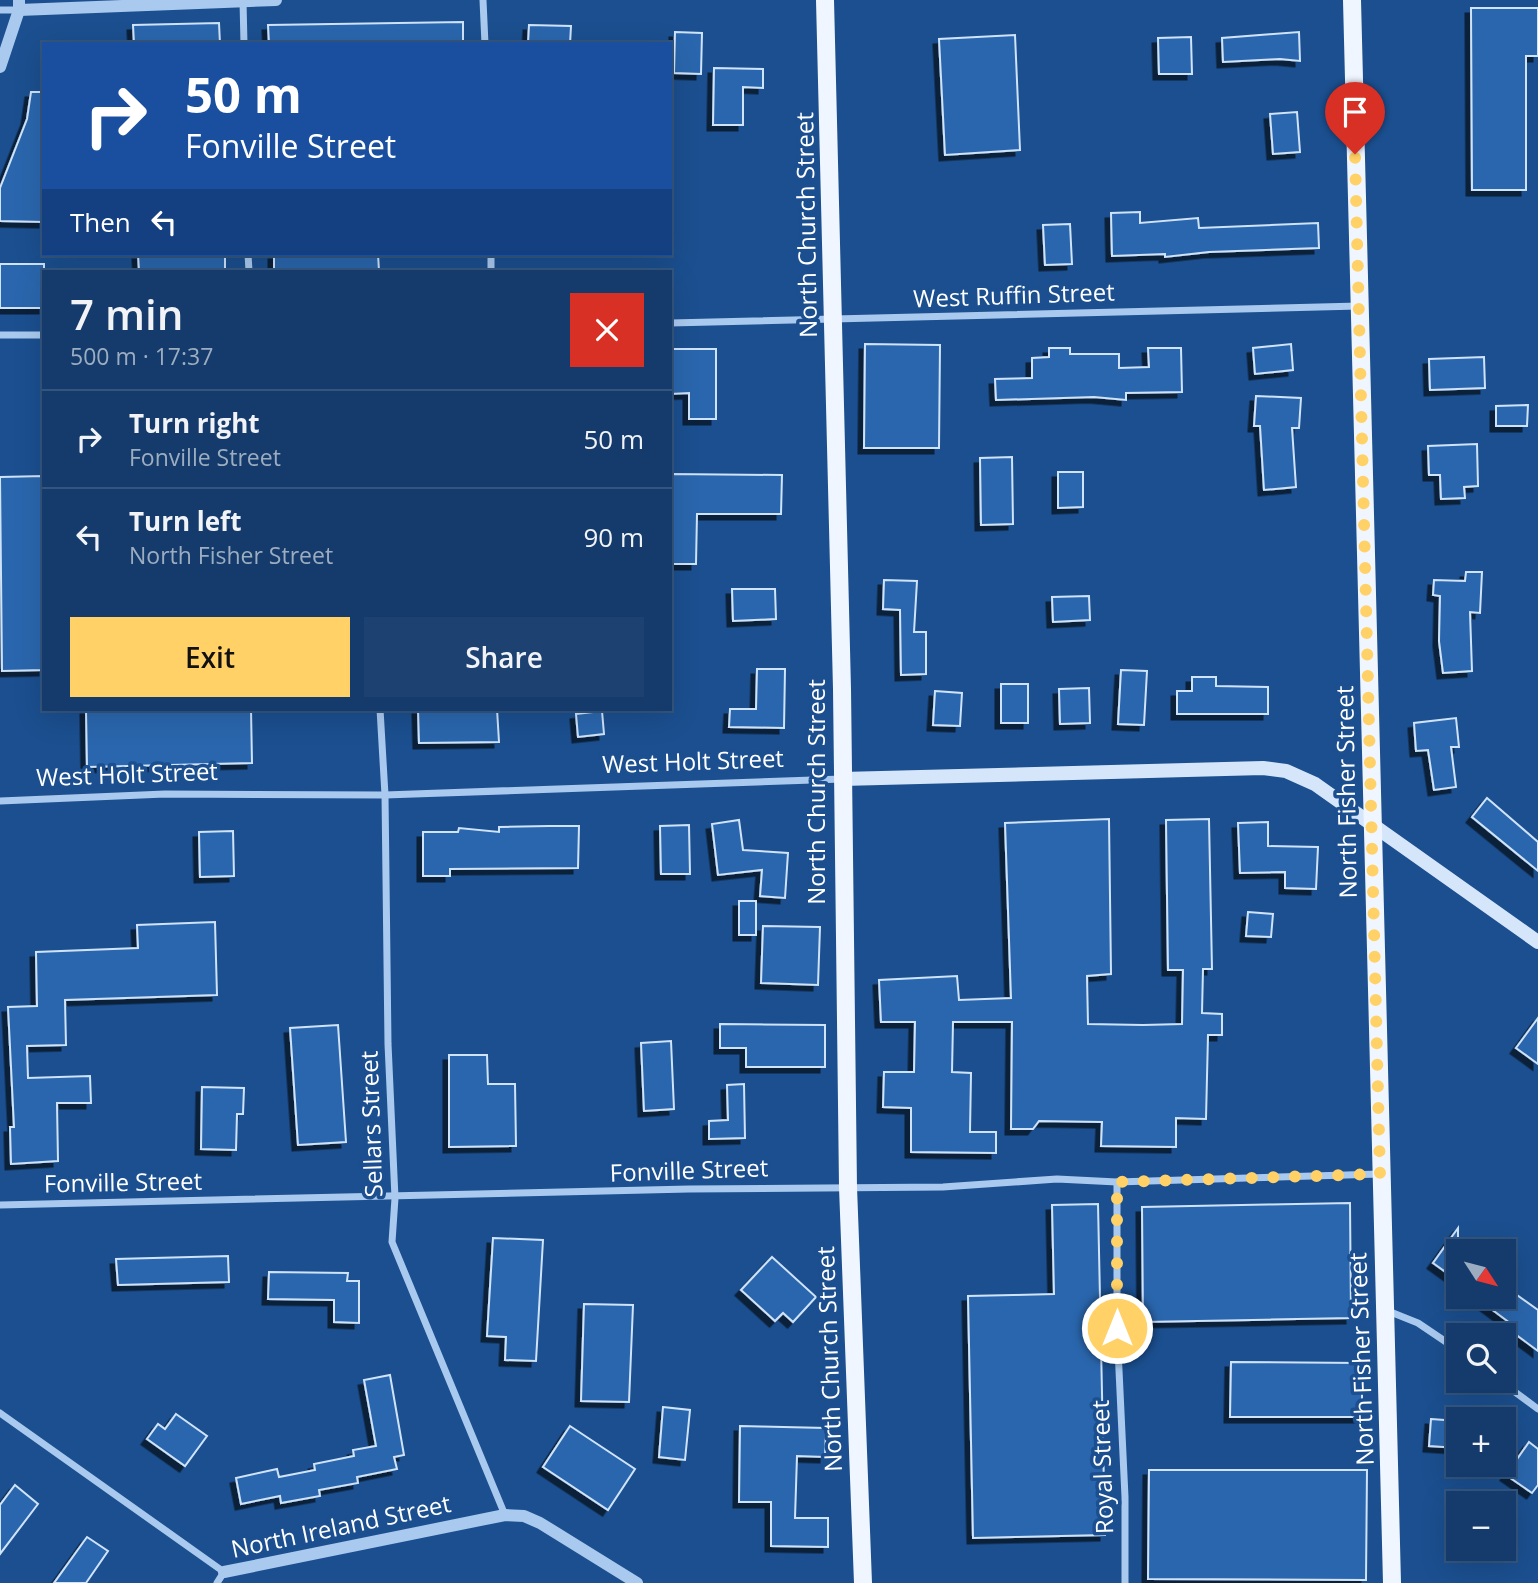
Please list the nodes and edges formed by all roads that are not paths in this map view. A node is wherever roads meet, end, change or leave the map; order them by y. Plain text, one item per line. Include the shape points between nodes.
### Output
1 (276, 0) edge
2 (483, 0) edge
3 (825, 0) edge
4 (1352, 0) edge
5 (243, 1) edge
6 (19, 5) edge
7 (0, 10) edge
8 (244, 42) edge
9 (485, 42) edge
10 (0, 67) edge
11 (1359, 306) junction
12 (834, 320) junction
13 (672, 323) edge
14 (0, 335) edge
15 (42, 335) edge
16 (380, 711) edge
17 (842, 779) junction
18 (385, 794) junction
19 (0, 802) edge
20 (1373, 824) junction
21 (1538, 942) edge
22 (1380, 1174) junction
23 (1117, 1182) junction
24 (848, 1186) junction
25 (395, 1198) junction
26 (0, 1205) edge
27 (1384, 1311) junction
28 (1446, 1342) edge
29 (1516, 1393) edge
30 (1538, 1409) edge
31 (0, 1413) edge
32 (505, 1515) junction
33 (221, 1578) edge
34 (637, 1583) edge
35 (863, 1583) edge
36 (1125, 1583) edge
37 (1392, 1583) edge

1 - 5 street
2 - 9 street
3 - 12 main road, North Church Street
4 - 11 main road, North Fisher Street
5 - 6 street
5 - 8 street
6 - 7 street
6 - 10 street
11 - 12 street, West Ruffin Street
11 - 20 main road, North Fisher Street
12 - 13 street, West Ruffin Street
12 - 17 main road, North Church Street
14 - 15 street
16 - 18 street, Sellars Street
17 - 18 street, West Holt Street
17 - 20 main road, West Holt Street via 1263,768 1301,776
17 - 24 main road, North Church Street
18 - 19 street, West Holt Street via 165,794
18 - 25 street, Sellars Street
20 - 21 main road, West Holt Street
20 - 22 main road, North Fisher Street
22 - 23 street, Fonville Street
22 - 27 main road, North Fisher Street
23 - 24 street, Fonville Street via 1056,1179 943,1187
23 - 36 street, Royal Street
24 - 25 street, Fonville Street
24 - 35 main road, North Church Street
25 - 26 street, Fonville Street
25 - 32 street, Sellars Street via 392,1242
27 - 28 street via 1418,1323
27 - 37 main road, North Fisher Street
29 - 30 street
31 - 33 street, North Ireland Street
32 - 33 street, North Ireland Street
32 - 34 street, North Ireland Street via 524,1516 540,1524

